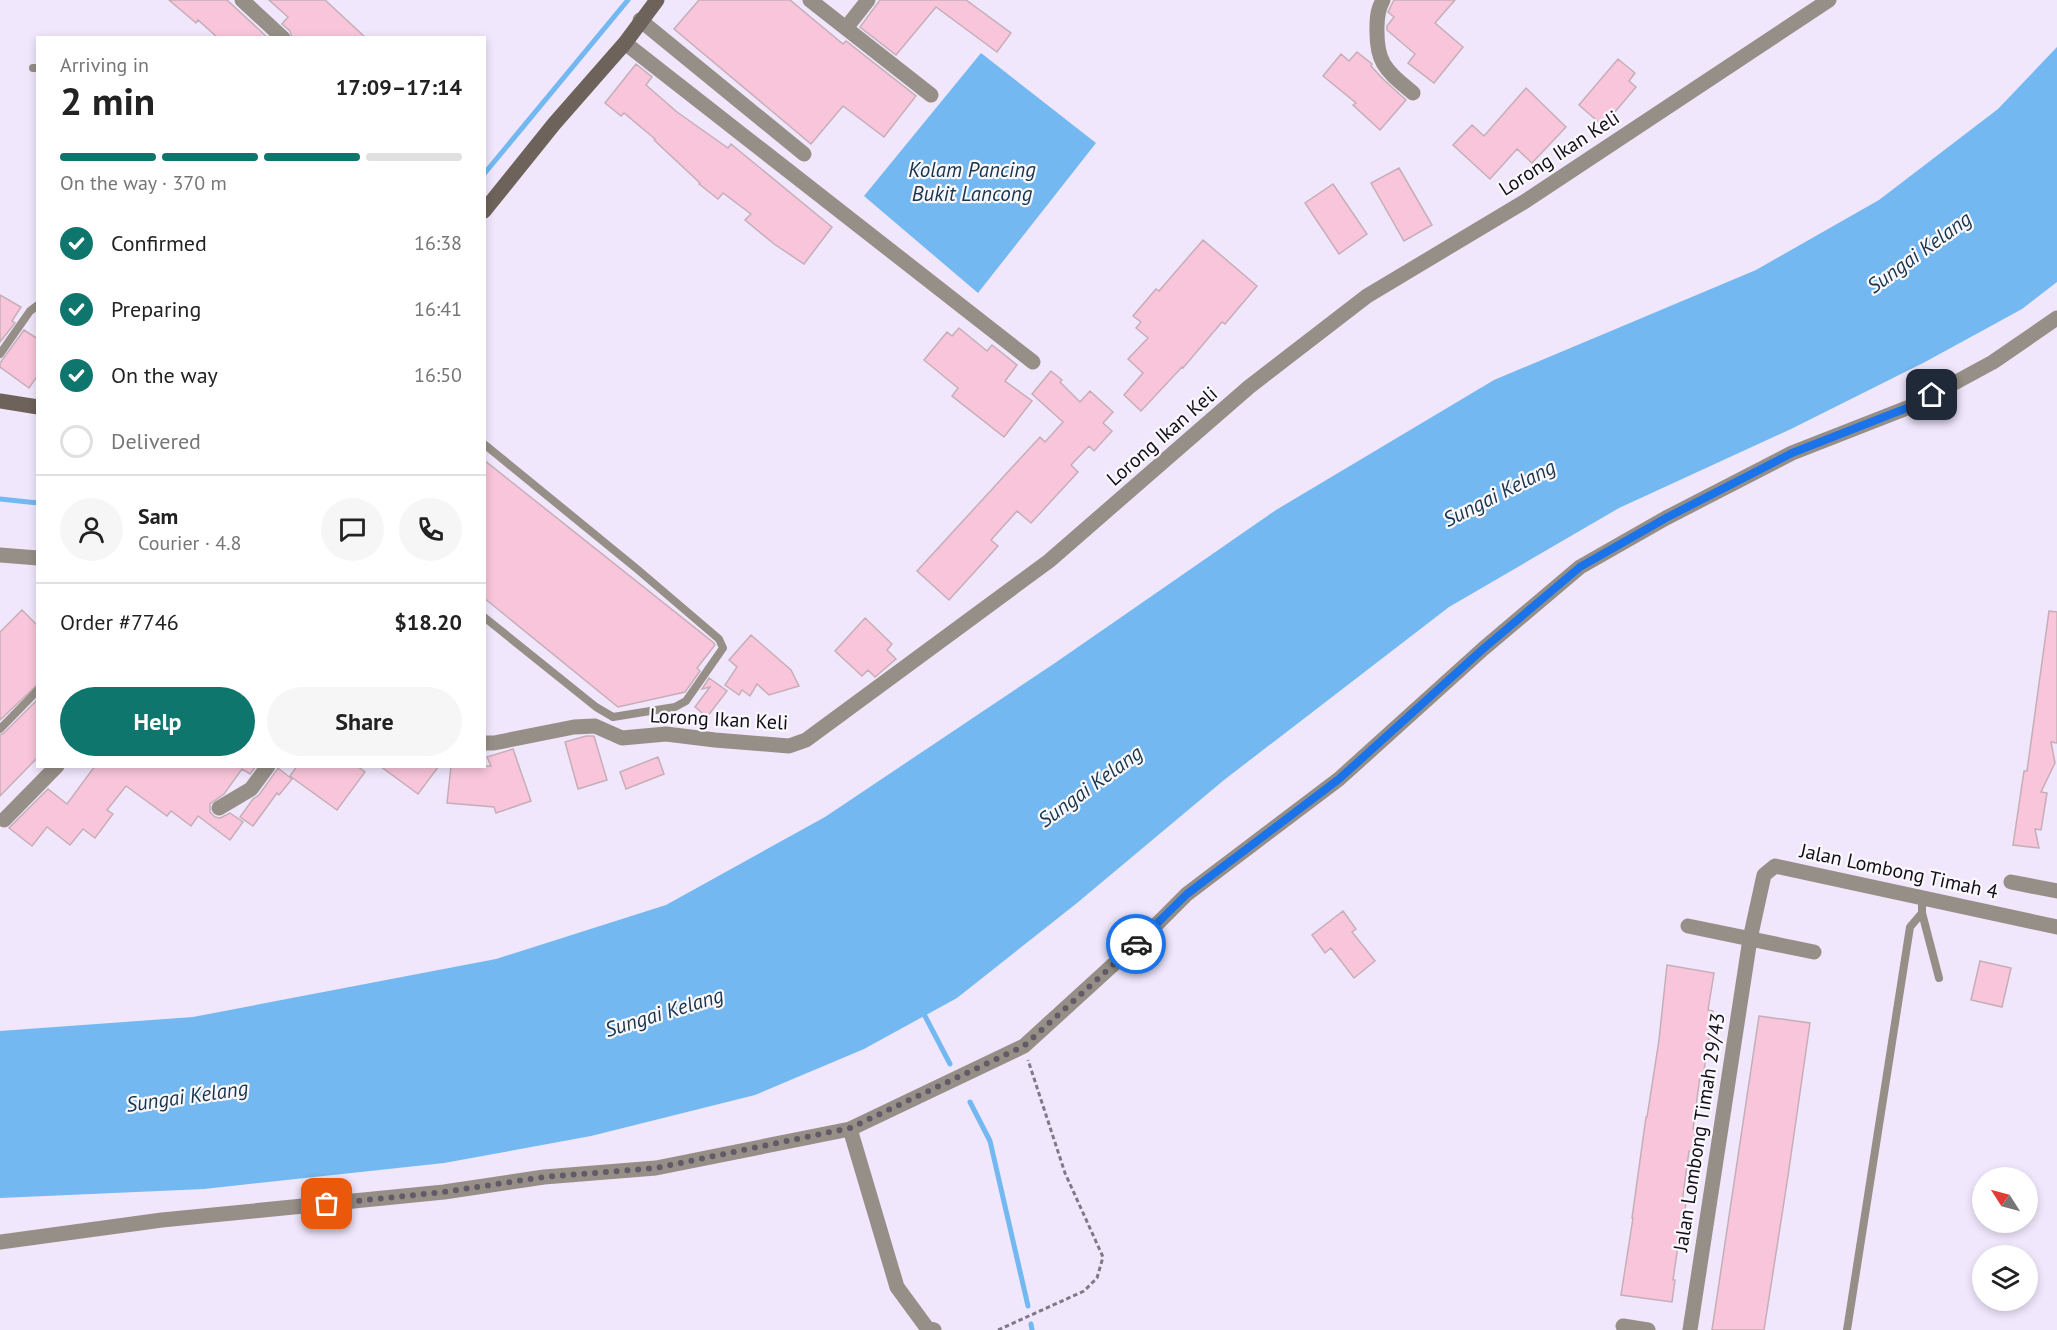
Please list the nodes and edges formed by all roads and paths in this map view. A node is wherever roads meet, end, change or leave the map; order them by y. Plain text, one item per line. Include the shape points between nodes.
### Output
1 (242, 0) edge
2 (657, 0) edge
3 (810, 0) edge
4 (868, 0) edge
5 (1383, 0) edge
6 (1829, 0) edge
7 (640, 20) junction
8 (846, 28) junction
9 (281, 36) edge
10 (625, 43) junction
11 (1413, 93) dead end
12 (931, 95) dead end
13 (804, 154) dead end
14 (486, 209) edge
15 (36, 306) edge
16 (2057, 318) edge
17 (0, 354) edge
18 (1033, 362) dead end
19 (0, 401) edge
20 (36, 407) edge
21 (486, 446) edge
22 (0, 555) edge
23 (36, 558) edge
24 (486, 619) edge
25 (36, 692) edge
26 (0, 729) edge
27 (486, 742) edge
28 (55, 768) edge
29 (267, 768) edge
30 (219, 808) dead end
31 (3, 820) dead end
32 (2011, 882) dead end
33 (2057, 891) edge
34 (1922, 906) junction
35 (1688, 926) dead end
36 (2057, 927) edge
37 (1750, 939) junction
38 (1814, 952) dead end
39 (1939, 978) dead end
40 (1024, 1046) junction
41 (850, 1128) junction
42 (0, 1242) edge
43 (1623, 1326) dead end
44 (928, 1329) edge
45 (998, 1330) edge
46 (1647, 1330) edge
47 (1690, 1330) edge
48 (1847, 1330) edge

1 - 9 street
2 - 7 street
3 - 8 street
4 - 8 street
5 - 11 street via 1377,10 1378,55 1391,74
6 - 27 street, Lorong Ikan Keli via 1524,202 1366,296 1250,387 1049,561 806,740 789,746 666,734 622,738 595,726
7 - 10 street
7 - 13 street
8 - 12 street
10 - 14 street
10 - 18 street
15 - 17 lane
16 - 40 street via 1993,362 1912,406 1792,453 1580,567 1339,779 1187,894
19 - 20 street
21 - 24 lane via 719,639 723,648 686,701 675,707 613,717
22 - 23 street
25 - 26 lane
28 - 31 street
29 - 30 street via 251,789
32 - 33 street
34 - 36 street, Jalan Lombong Timah 4
34 - 37 street, Jalan Lombong Timah 4 via 1775,866 1764,875
34 - 39 lane
34 - 48 lane via 1910,927
35 - 37 street
37 - 38 street
37 - 47 street, Jalan Lombong Timah 29/43
40 - 41 street
40 - 45 path via 1065,1173 1103,1257 1097,1278 1084,1291
41 - 42 street via 656,1168 162,1220
41 - 44 street via 897,1287
43 - 46 street

